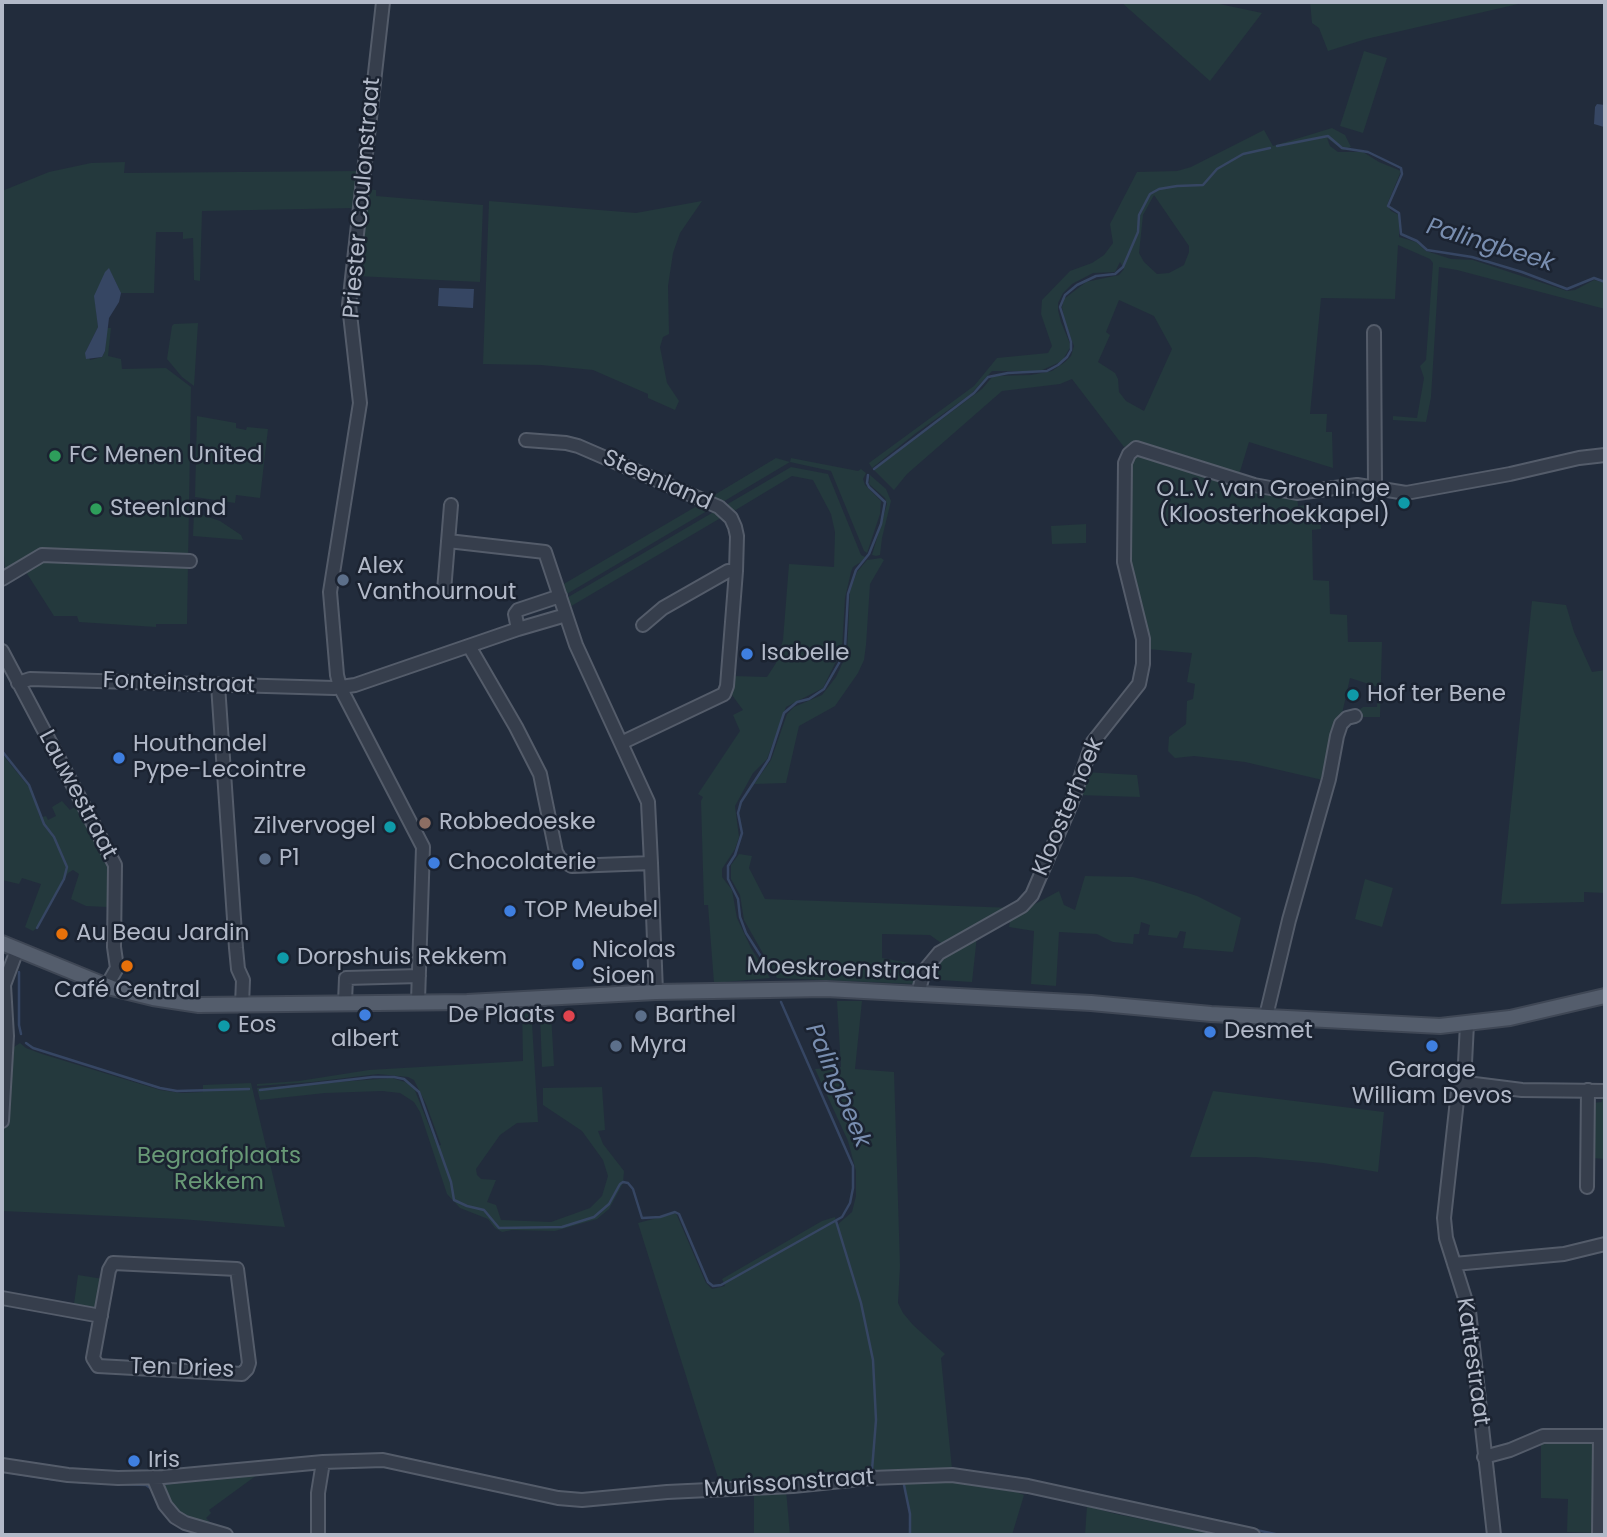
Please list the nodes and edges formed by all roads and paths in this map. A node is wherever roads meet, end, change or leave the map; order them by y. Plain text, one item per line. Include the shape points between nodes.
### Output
1 (383, 2) edge
2 (1374, 332) dead end
3 (526, 440) dead end
4 (1605, 455) edge
5 (1375, 486) junction
6 (451, 505) dead end
7 (448, 541) junction
8 (190, 561) dead end
9 (736, 571) junction
10 (2, 579) edge
11 (444, 591) dead end
12 (559, 596) junction
13 (566, 615) junction
14 (643, 625) dead end
15 (518, 629) junction
16 (469, 646) junction
17 (2, 651) edge
18 (18, 683) junction
19 (218, 685) junction
20 (341, 687) junction
21 (1355, 716) dead end
22 (621, 743) junction
23 (651, 863) junction
24 (2, 943) edge
25 (18, 950) junction
26 (419, 976) junction
27 (111, 985) junction
28 (656, 992) junction
29 (918, 994) junction
30 (1605, 996) edge
31 (345, 1002) junction
32 (418, 1002) junction
33 (242, 1005) junction
34 (1266, 1016) junction
35 (1467, 1024) junction
36 (1459, 1082) junction
37 (1588, 1090) junction
38 (1605, 1091) edge
39 (2, 1121) edge
40 (1587, 1186) dead end
41 (1605, 1244) edge
42 (1454, 1264) junction
43 (2, 1298) edge
44 (101, 1316) junction
45 (1603, 1436) edge
46 (1484, 1457) junction
47 (323, 1462) junction
48 (2, 1465) edge
49 (153, 1477) junction
50 (226, 1535) edge
51 (318, 1535) edge
52 (1253, 1535) edge
53 (1494, 1535) edge
54 (1599, 1535) edge

1 - 20 street, Priester Coulonstraat via 349,305 360,403 330,592
2 - 5 street
3 - 9 street, Steenland via 578,446 719,507 736,527
4 - 5 street, Kloosterhoek via 1406,493
5 - 29 street, Kloosterhoek via 1282,492 1144,449 1129,454 1125,463 1124,562 1143,639 1139,684 1093,742 1032,895 1022,906 939,953 924,971
6 - 7 street
7 - 11 street
7 - 12 street via 545,552
8 - 10 street via 42,555
9 - 14 street via 728,571 674,602
9 - 22 street, Steenland via 724,694
12 - 13 street
12 - 15 street via 518,610
13 - 15 street
13 - 22 street
15 - 16 street, Fonteinstraat
16 - 20 street, Fonteinstraat
16 - 23 street via 540,774 560,859 572,866
17 - 18 street, Lauwestraat
18 - 19 street, Fonteinstraat via 30,679
18 - 27 street, Lauwestraat via 115,865 114,947 106,977
19 - 20 street, Fonteinstraat
19 - 33 street
20 - 26 street, Priester Coulonstraat via 423,848
21 - 34 street via 1341,724 1337,736
22 - 23 street via 648,803
23 - 28 street
24 - 25 main road
25 - 27 main road
25 - 39 street via 4,985 7,1036
26 - 31 street via 346,978
26 - 32 street, Priester Coulonstraat
27 - 33 main road via 176,1003
28 - 29 main road, Moeskroenstraat via 785,989
28 - 32 main road, Moeskroenstraat
29 - 34 main road, Moeskroenstraat
30 - 35 main road, Moeskroenstraat
31 - 32 main road, Moeskroenstraat
31 - 33 main road, Moeskroenstraat
34 - 35 main road, Moeskroenstraat via 1416,1026
35 - 36 street, Kattestraat
36 - 37 street via 1522,1090
36 - 42 street, Kattestraat via 1444,1218
37 - 38 street
37 - 40 street
41 - 42 street via 1564,1254
42 - 46 street, Kattestraat via 1469,1311
43 - 44 street
44 - 44 street, Ten Dries via 93,1358 98,1366 242,1374 247,1369 237,1269 113,1263
45 - 46 street via 1543,1436
45 - 54 street
46 - 53 street, Kattestraat
47 - 49 street, Murissonstraat
47 - 51 street
47 - 52 street, Murissonstraat via 383,1460 582,1500 952,1475 1028,1486
48 - 49 street, Murissonstraat via 68,1475
49 - 50 street via 175,1517

